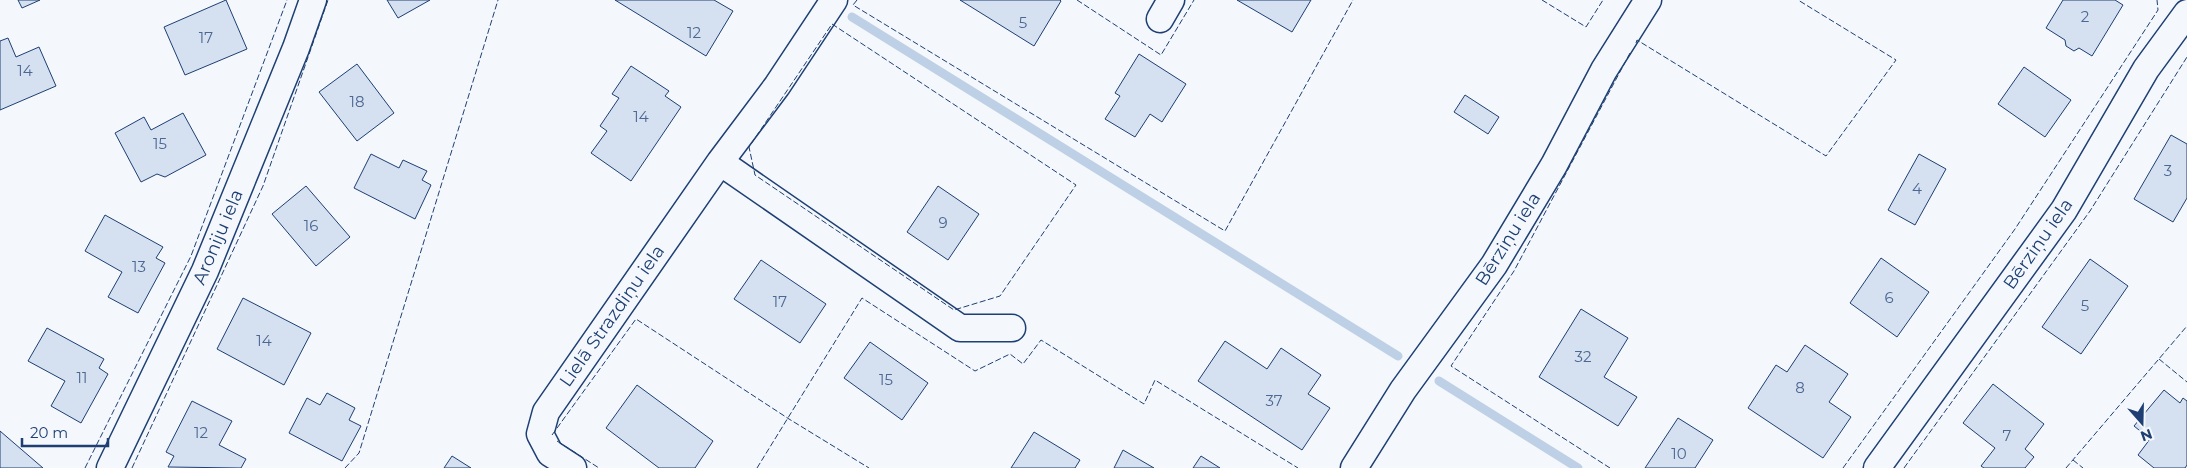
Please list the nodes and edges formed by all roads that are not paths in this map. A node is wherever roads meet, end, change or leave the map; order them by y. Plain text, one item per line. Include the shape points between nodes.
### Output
1 (312, 0) edge
2 (834, 0) edge
3 (1648, 0) edge
4 (2187, 13) edge
5 (720, 162) junction
6 (1012, 328) dead end
7 (110, 468) edge
8 (573, 468) edge
9 (1354, 468) edge
10 (1877, 468) edge

1 - 7 street, Aroniju iela via 296,48 205,271
2 - 5 street, Lielā Strazdiņu iela via 777,86
3 - 9 street, Bērziņu iela via 1604,70 1554,165 1494,265 1403,390
4 - 10 street, Bērziņu iela via 2146,69 2064,210
5 - 6 street via 960,328
5 - 8 street, Lielā Strazdiņu iela via 546,412 540,434 550,453

